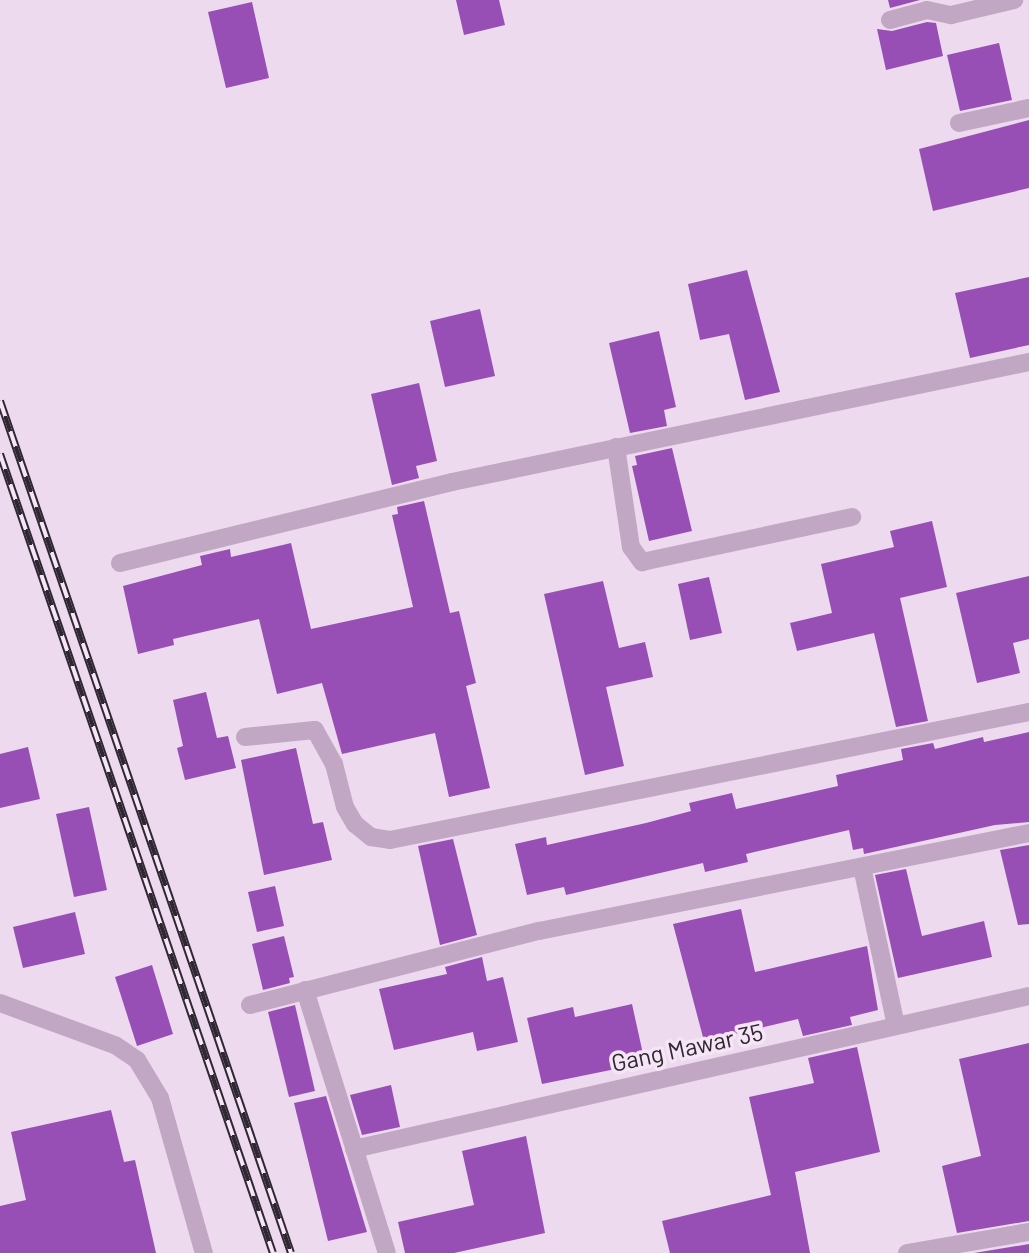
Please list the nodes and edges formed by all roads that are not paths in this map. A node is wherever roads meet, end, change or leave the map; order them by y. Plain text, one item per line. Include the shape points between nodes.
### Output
1 (1014, 0) edge
2 (890, 20) dead end
3 (1029, 108) edge
4 (959, 123) dead end
5 (1029, 362) edge
6 (616, 447) junction
7 (852, 517) dead end
8 (120, 564) dead end
9 (1029, 712) edge
10 (245, 737) dead end
11 (1029, 833) edge
12 (862, 867) junction
13 (304, 990) junction
14 (1029, 996) edge
15 (0, 1003) edge
16 (250, 1005) dead end
17 (896, 1025) junction
18 (355, 1149) junction
19 (1029, 1232) edge
20 (204, 1253) edge
21 (387, 1253) edge
22 (907, 1253) edge

1 - 2 street via 951,15 927,10
3 - 4 street
5 - 6 street
6 - 7 street via 631,547 642,562
6 - 8 street
9 - 10 street via 390,840 371,838 355,824 345,807 334,764 315,730
11 - 12 street
12 - 13 street via 539,932
12 - 17 street
13 - 16 street
13 - 18 street
14 - 17 street, Gang Mawar 35
15 - 20 street via 116,1045 137,1060 160,1098
17 - 18 street, Gang Mawar 35
18 - 21 street
19 - 22 street

